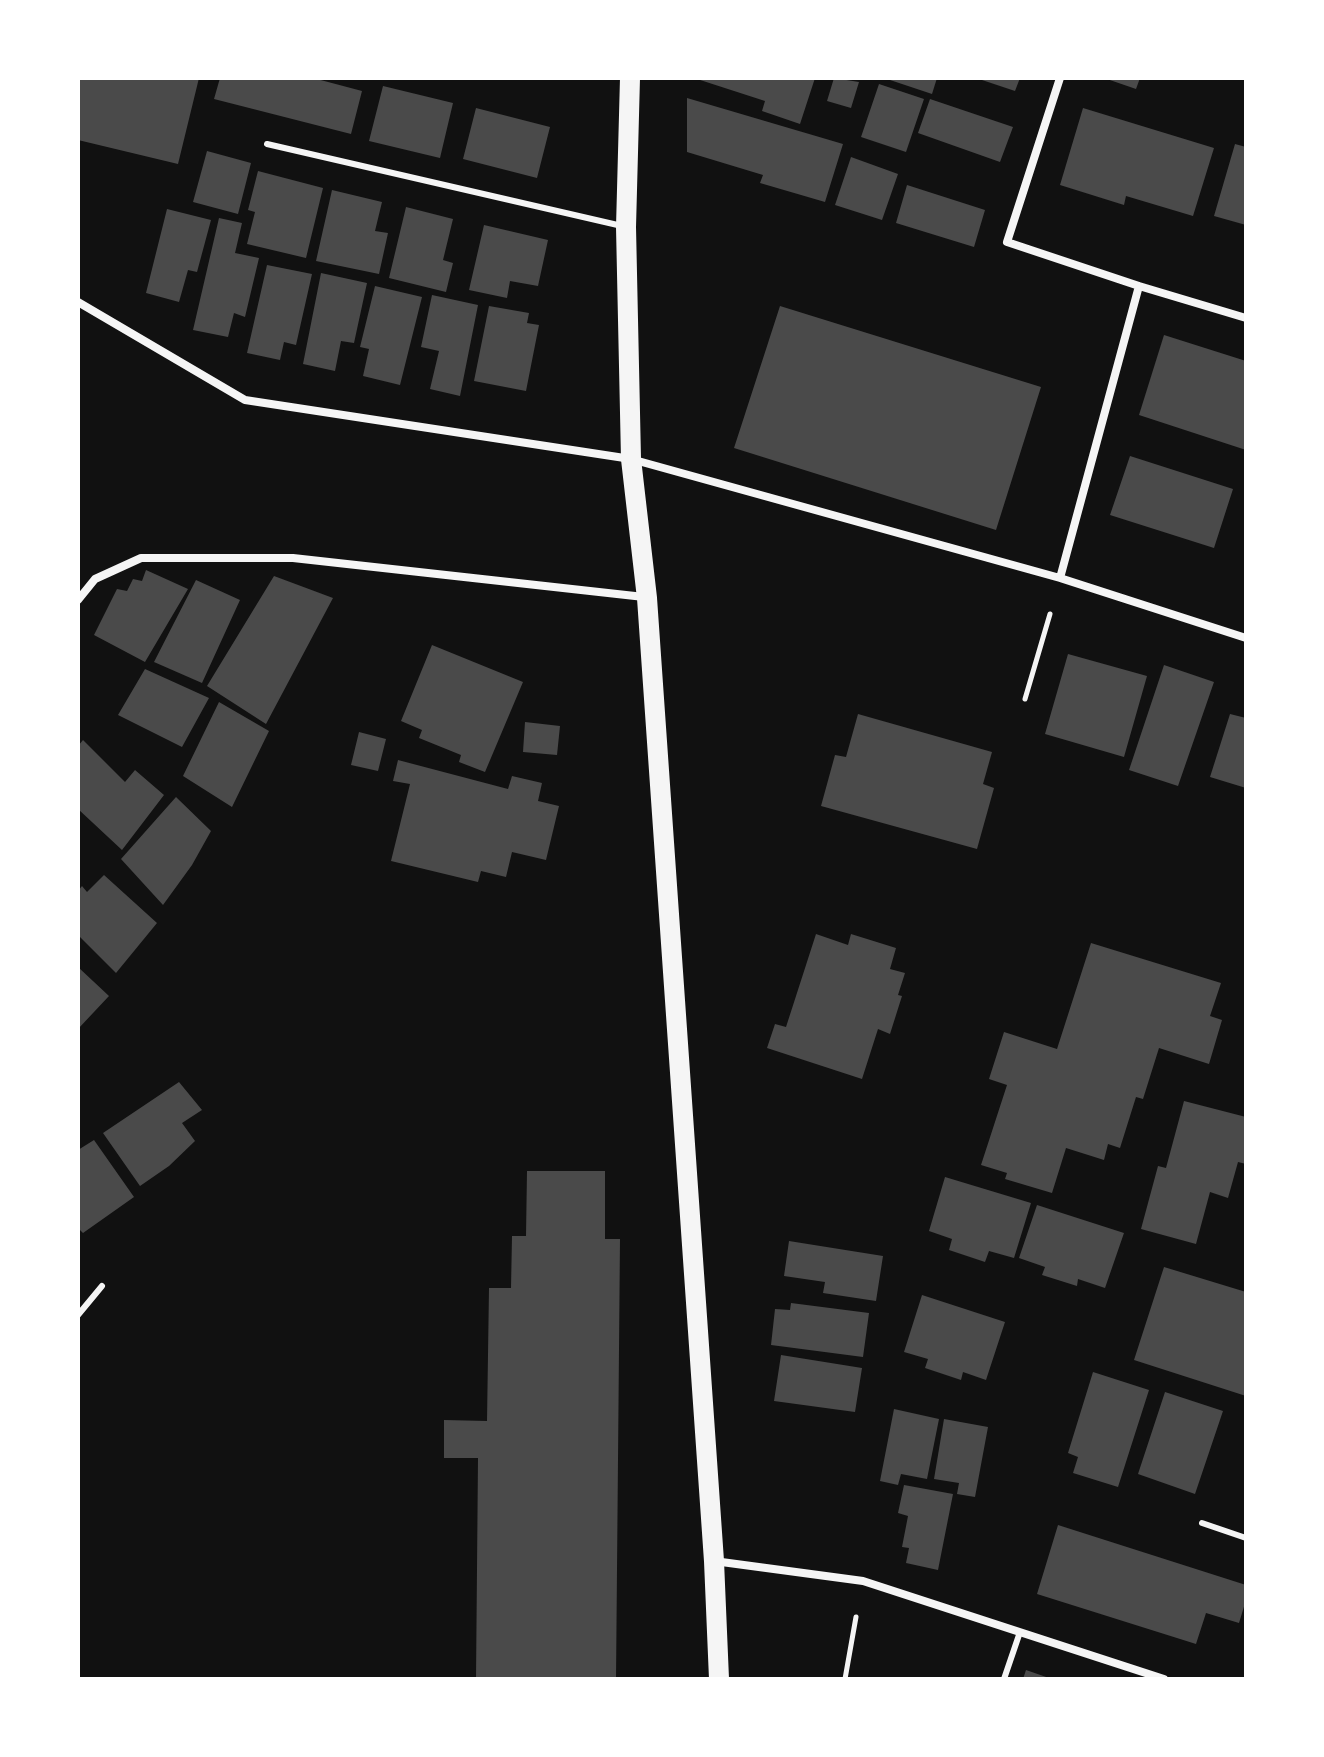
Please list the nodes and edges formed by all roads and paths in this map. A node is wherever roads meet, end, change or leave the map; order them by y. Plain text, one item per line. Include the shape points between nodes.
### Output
1 (630, 78) edge
2 (1060, 78) edge
3 (267, 144) dead end
4 (626, 227) junction
5 (1139, 286) junction
6 (78, 302) edge
7 (1246, 318) edge
8 (631, 459) junction
9 (1060, 578) junction
10 (647, 598) junction
11 (78, 600) edge
12 (1246, 638) edge
13 (1025, 699) dead end
14 (102, 1286) dead end
15 (78, 1315) edge
16 (1202, 1523) dead end
17 (1246, 1538) edge
18 (714, 1561) junction
19 (863, 1581) junction
20 (1020, 1632) junction
21 (719, 1679) edge
22 (845, 1679) edge
23 (1004, 1679) edge
24 (1164, 1679) edge

1 - 4 main road
2 - 5 street via 1007,242
3 - 4 lane
4 - 8 main road
5 - 7 street
5 - 9 street
6 - 8 street via 245,400
8 - 9 street
8 - 10 main road
9 - 12 street
9 - 13 path
10 - 11 street via 293,558 141,558 95,579
10 - 18 main road
14 - 15 lane
16 - 17 lane
18 - 19 street
18 - 21 main road
19 - 20 street
19 - 22 path
20 - 23 lane
20 - 24 street

